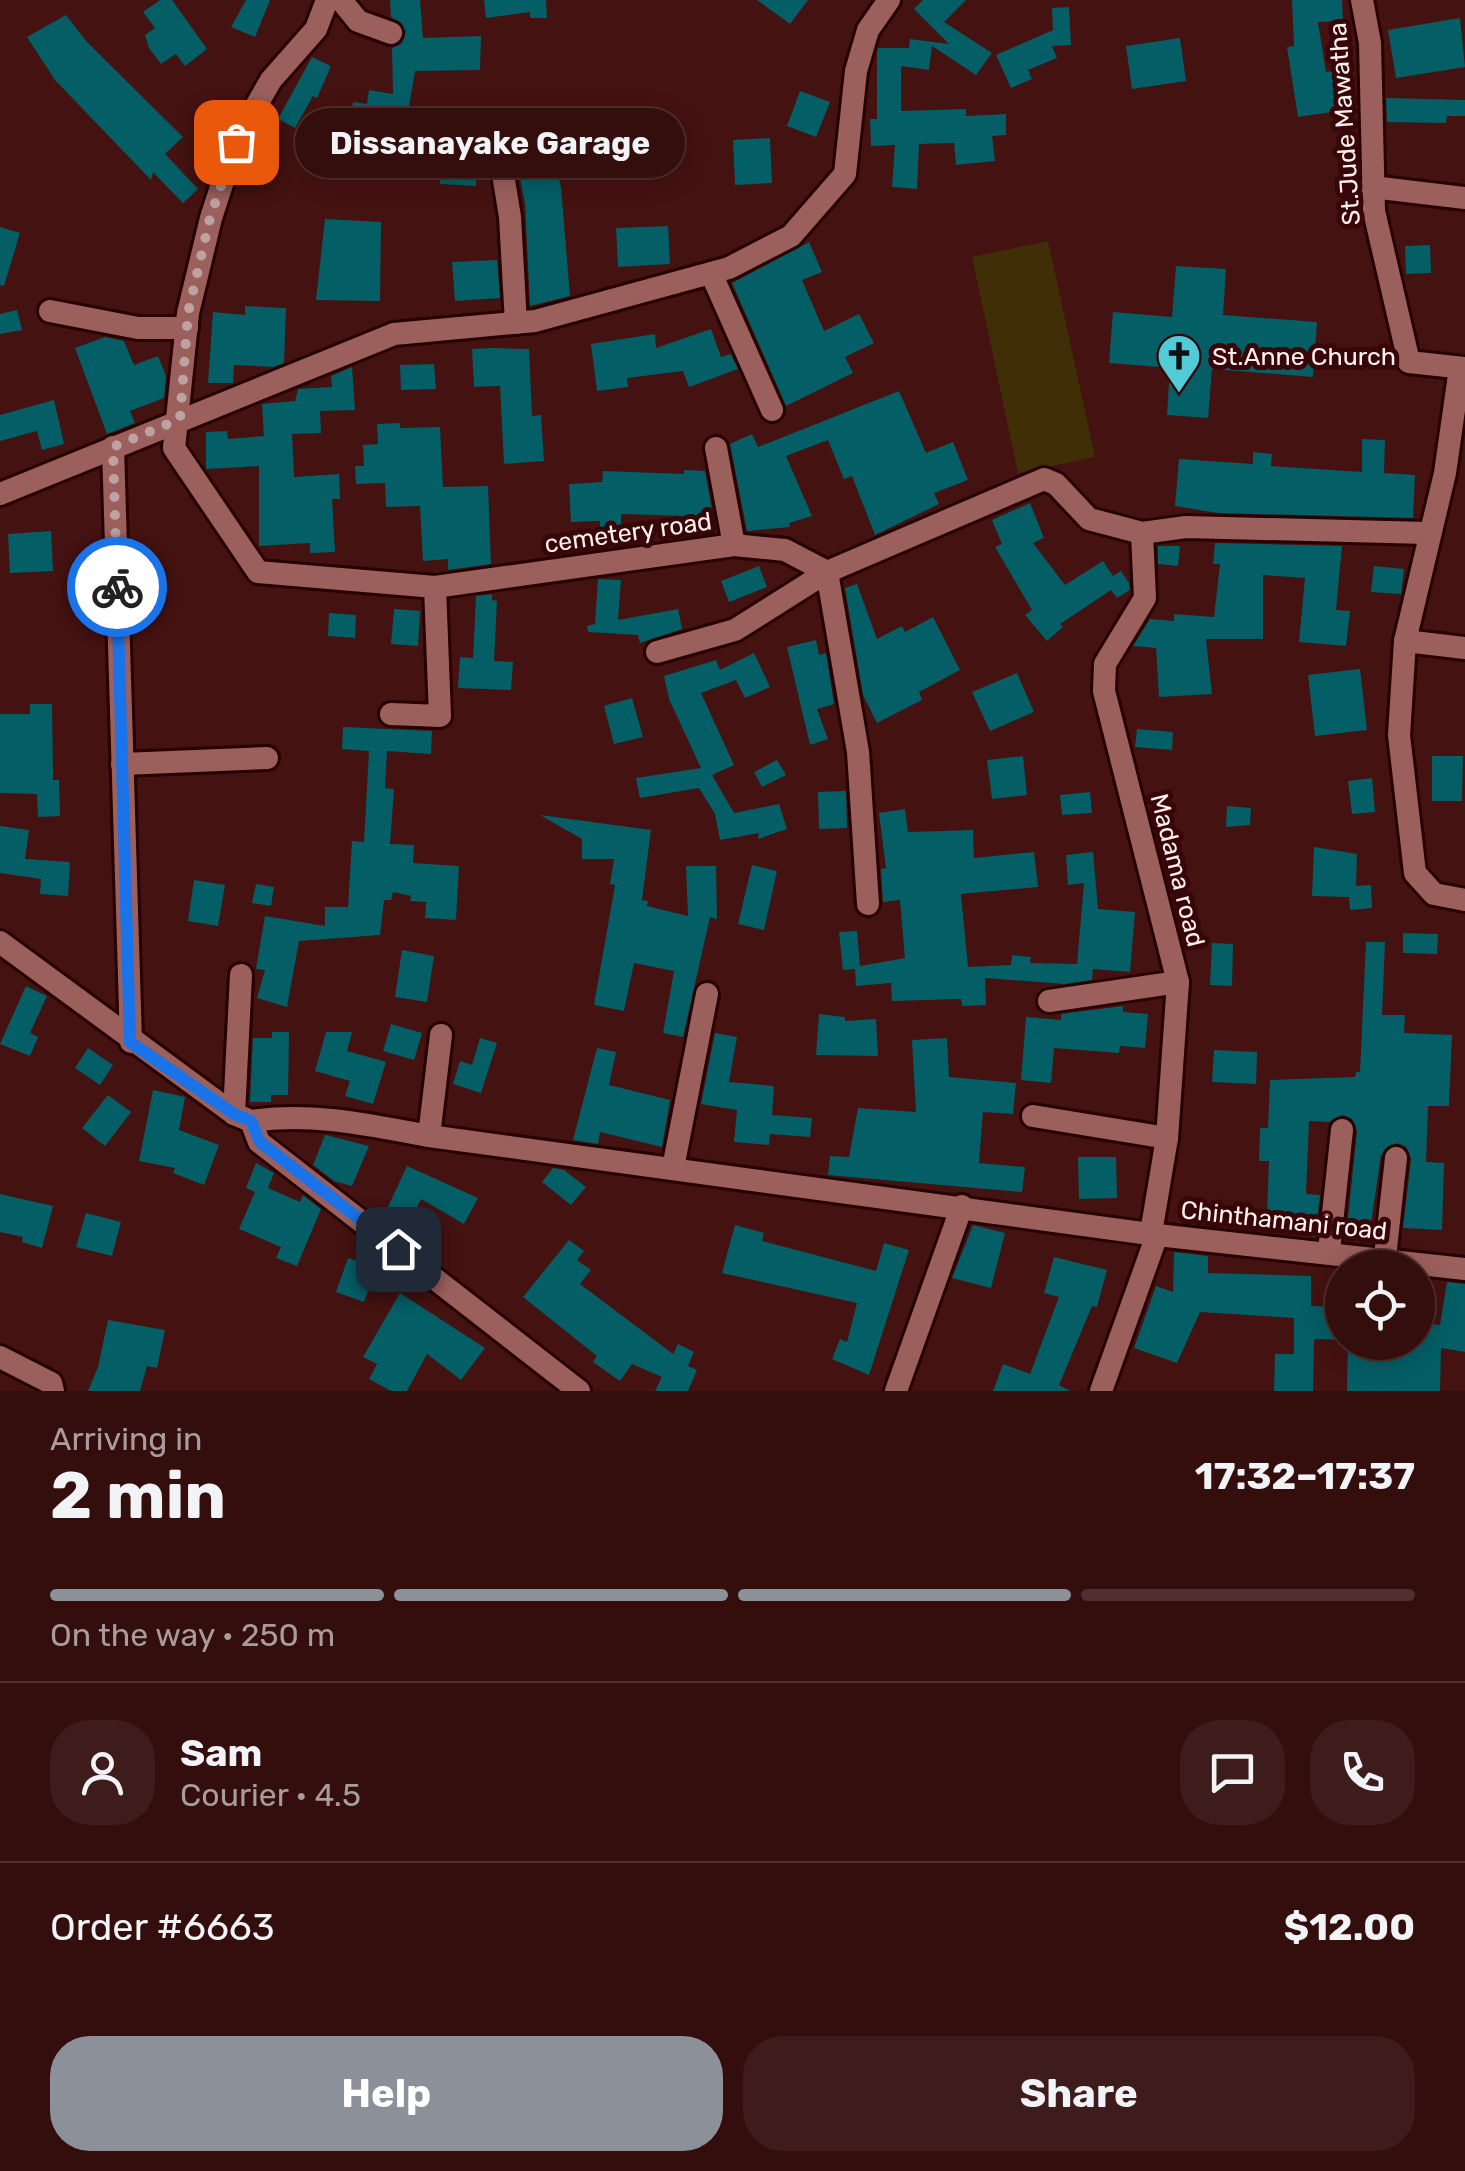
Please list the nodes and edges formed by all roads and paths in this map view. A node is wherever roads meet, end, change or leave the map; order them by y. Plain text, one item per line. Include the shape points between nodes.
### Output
1 (327, 0) edge
2 (341, 0) edge
3 (889, 0) edge
4 (1362, 0) edge
5 (391, 33) dead end
6 (497, 137) dead end
7 (1372, 187) junction
8 (1465, 198) edge
9 (711, 273) junction
10 (50, 311) dead end
11 (516, 323) junction
12 (187, 328) junction
13 (1463, 368) edge
14 (772, 410) dead end
15 (180, 419) junction
16 (113, 447) junction
17 (716, 448) dead end
18 (0, 494) edge
19 (1142, 533) junction
20 (1427, 533) junction
21 (734, 546) junction
22 (826, 572) junction
23 (435, 587) junction
24 (1405, 640) junction
25 (1465, 648) edge
26 (657, 652) dead end
27 (391, 714) dead end
28 (267, 758) dead end
29 (122, 764) junction
30 (1465, 900) edge
31 (868, 904) dead end
32 (0, 942) edge
33 (241, 975) dead end
34 (1178, 982) junction
35 (707, 994) dead end
36 (1049, 1002) dead end
37 (441, 1035) dead end
38 (130, 1042) junction
39 (1033, 1116) dead end
40 (242, 1118) junction
41 (1342, 1130) dead end
42 (430, 1136) junction
43 (1167, 1138) junction
44 (1396, 1158) dead end
45 (673, 1168) junction
46 (962, 1206) junction
47 (1154, 1234) junction
48 (1330, 1250) edge
49 (1387, 1250) edge
50 (1325, 1251) edge
51 (1435, 1265) edge
52 (1465, 1269) edge
53 (0, 1357) edge
54 (53, 1391) edge
55 (579, 1391) edge
56 (896, 1391) edge
57 (1101, 1391) edge

1 - 12 street via 316,30 270,80 236,142 210,218
2 - 5 street via 358,21
3 - 9 street via 868,30 856,71 845,174 791,236
4 - 7 street, St.Jude Mawatha via 1370,43
6 - 11 street
7 - 8 street
7 - 13 street, St.Jude Mawatha via 1409,362
9 - 11 street
9 - 14 street
10 - 12 street via 138,328
11 - 15 street via 394,334
12 - 15 street
13 - 20 street
15 - 16 street
15 - 23 street, cemetery road via 174,448 258,572
16 - 18 street
16 - 29 street
17 - 21 street
19 - 20 street
19 - 22 street via 1089,519 1044,479
19 - 34 street, Madama road via 1146,598 1105,664 1104,691
20 - 24 street
21 - 22 street, cemetery road via 784,550
21 - 23 street, cemetery road
22 - 26 street via 736,630
22 - 31 street via 858,752
23 - 27 street via 440,716
24 - 25 street
24 - 30 street via 1399,736 1415,873 1434,894
28 - 29 street
29 - 38 street
32 - 38 street
33 - 40 street
34 - 36 street
34 - 43 street, Madama road
35 - 45 street
37 - 42 street
38 - 40 street
39 - 43 street
40 - 42 street, Chinthamani road via 331,1118
40 - 55 street via 273,1153
41 - 48 street
42 - 45 street, Chinthamani road
43 - 47 street, Madama road
44 - 49 street
45 - 46 street, Chinthamani road
46 - 47 street, Chinthamani road
46 - 56 street
47 - 50 street, Chinthamani road
47 - 57 street, Madama road
51 - 52 street, Chinthamani road
53 - 54 street via 51,1383

